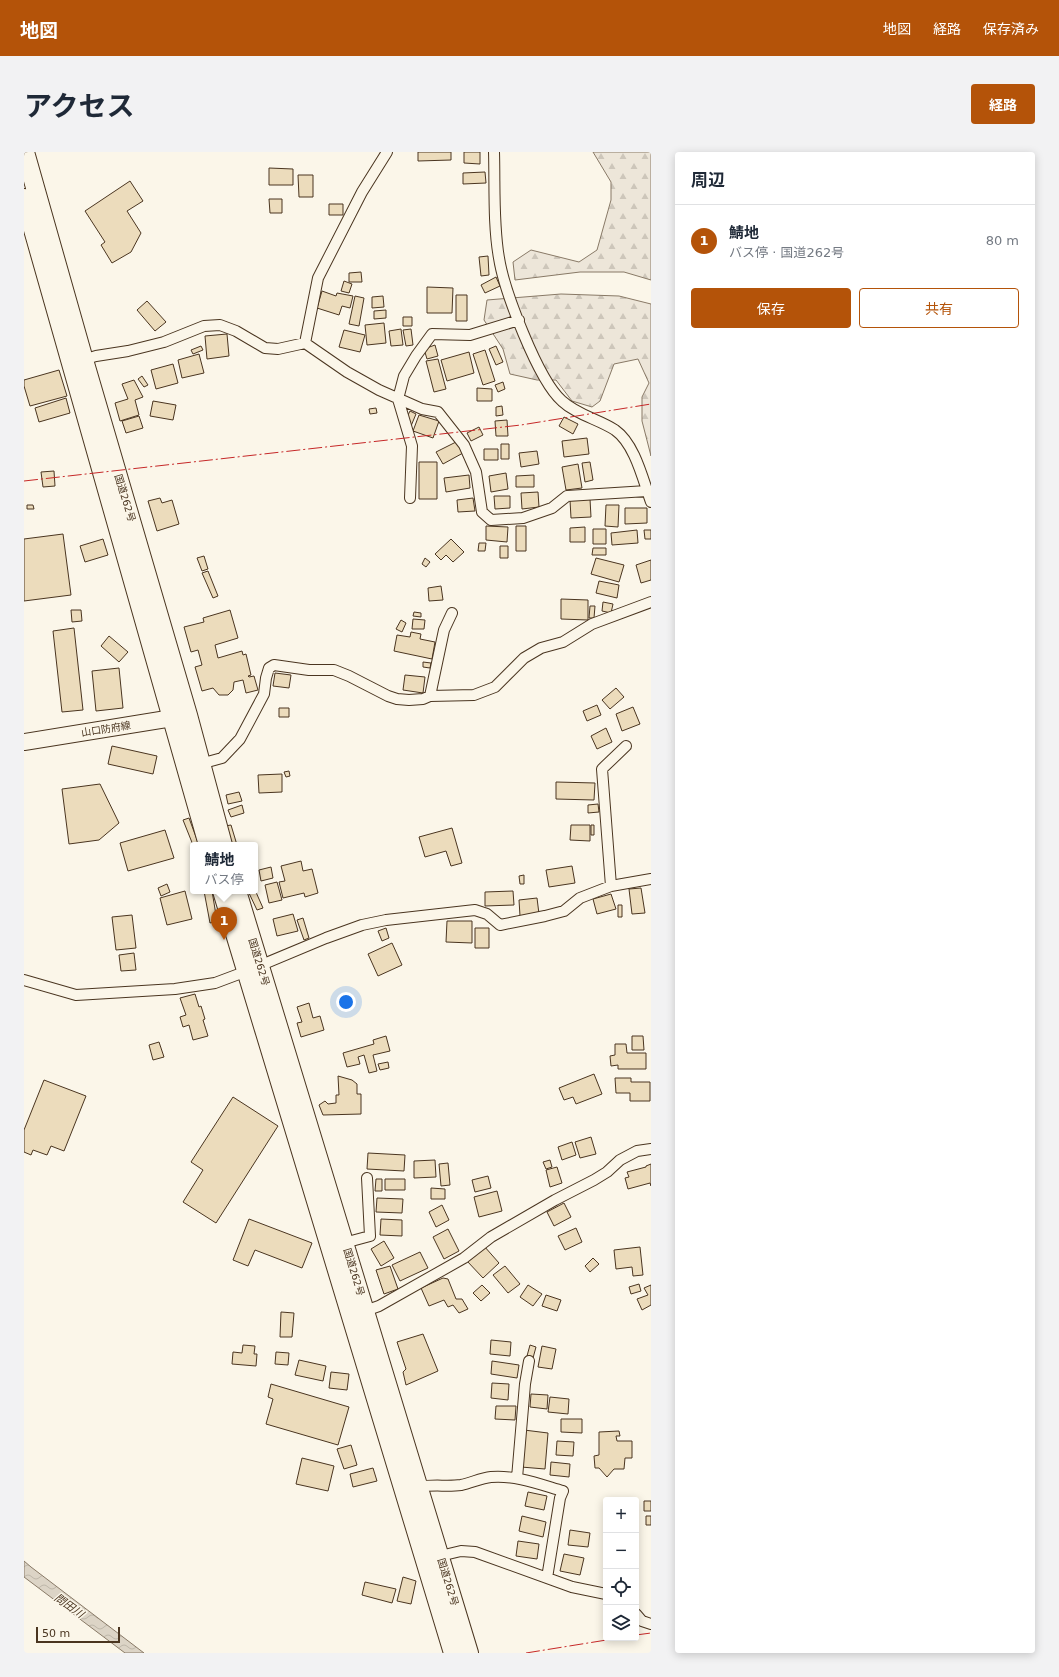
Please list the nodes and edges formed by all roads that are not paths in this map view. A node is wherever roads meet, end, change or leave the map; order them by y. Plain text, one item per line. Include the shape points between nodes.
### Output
1 (25, 152) edge
2 (387, 152) edge
3 (494, 152) edge
4 (24, 198) edge
5 (519, 320) junction
6 (305, 343) junction
7 (77, 362) junction
8 (398, 399) junction
9 (647, 491) junction
10 (410, 498) dead end
11 (651, 502) edge
12 (651, 602) edge
13 (452, 613) dead end
14 (430, 696) junction
15 (180, 717) junction
16 (24, 742) edge
17 (626, 746) dead end
18 (200, 764) junction
19 (207, 842) edge
20 (222, 842) edge
21 (651, 879) edge
22 (611, 886) junction
23 (223, 894) edge
24 (238, 894) edge
25 (254, 968) junction
26 (24, 980) edge
27 (651, 1149) edge
28 (367, 1178) dead end
29 (344, 1243) junction
30 (358, 1313) junction
31 (529, 1361) dead end
32 (517, 1478) junction
33 (419, 1487) junction
34 (440, 1556) junction
35 (547, 1578) junction
36 (603, 1593) edge
37 (639, 1618) edge
38 (651, 1624) edge
39 (453, 1653) edge
40 (469, 1653) edge

1 - 7 highway, 国道262号
2 - 6 street via 362,192 318,278
3 - 5 street via 499,259
4 - 7 highway, 国道262号
5 - 8 street via 470,335 432,334 404,376
5 - 9 street via 551,389 562,402 616,431 628,444
6 - 7 street via 278,349 265,348 236,331 215,325 204,326 164,342
6 - 8 street via 358,379
7 - 15 highway, 国道262号
8 - 9 street via 422,409 438,412 464,445 476,472 482,512 491,520 523,518 552,508 567,496
8 - 10 street via 412,446
9 - 11 street
12 - 14 street via 592,624 563,642 541,648 524,658 495,688 474,694
13 - 14 street via 444,630
14 - 18 street via 423,699 397,699 334,670 309,670 274,665 269,668 264,694 240,739 222,758
15 - 16 main road, 山口防府線
15 - 18 highway, 国道262号
15 - 19 highway, 国道262号
17 - 22 street via 602,769
18 - 20 highway, 国道262号
21 - 22 street
22 - 25 street via 580,898 564,911 500,925 487,914 475,910 362,925
23 - 25 highway, 国道262号
24 - 25 highway, 国道262号
25 - 26 street via 209,984 106,994 76,995
25 - 29 highway, 国道262号
25 - 30 highway, 国道262号
27 - 30 street via 637,1151 620,1160 607,1172 491,1237 453,1265 379,1306
28 - 29 street via 370,1236
29 - 30 highway, 国道262号
30 - 33 highway, 国道262号
30 - 39 highway, 国道262号
31 - 32 street via 523,1399
32 - 33 street via 490,1477 461,1485 430,1484
32 - 35 street via 563,1491
33 - 34 highway, 国道262号
34 - 35 street via 461,1551 475,1552
34 - 40 highway, 国道262号
35 - 36 street via 572,1587
37 - 38 street

